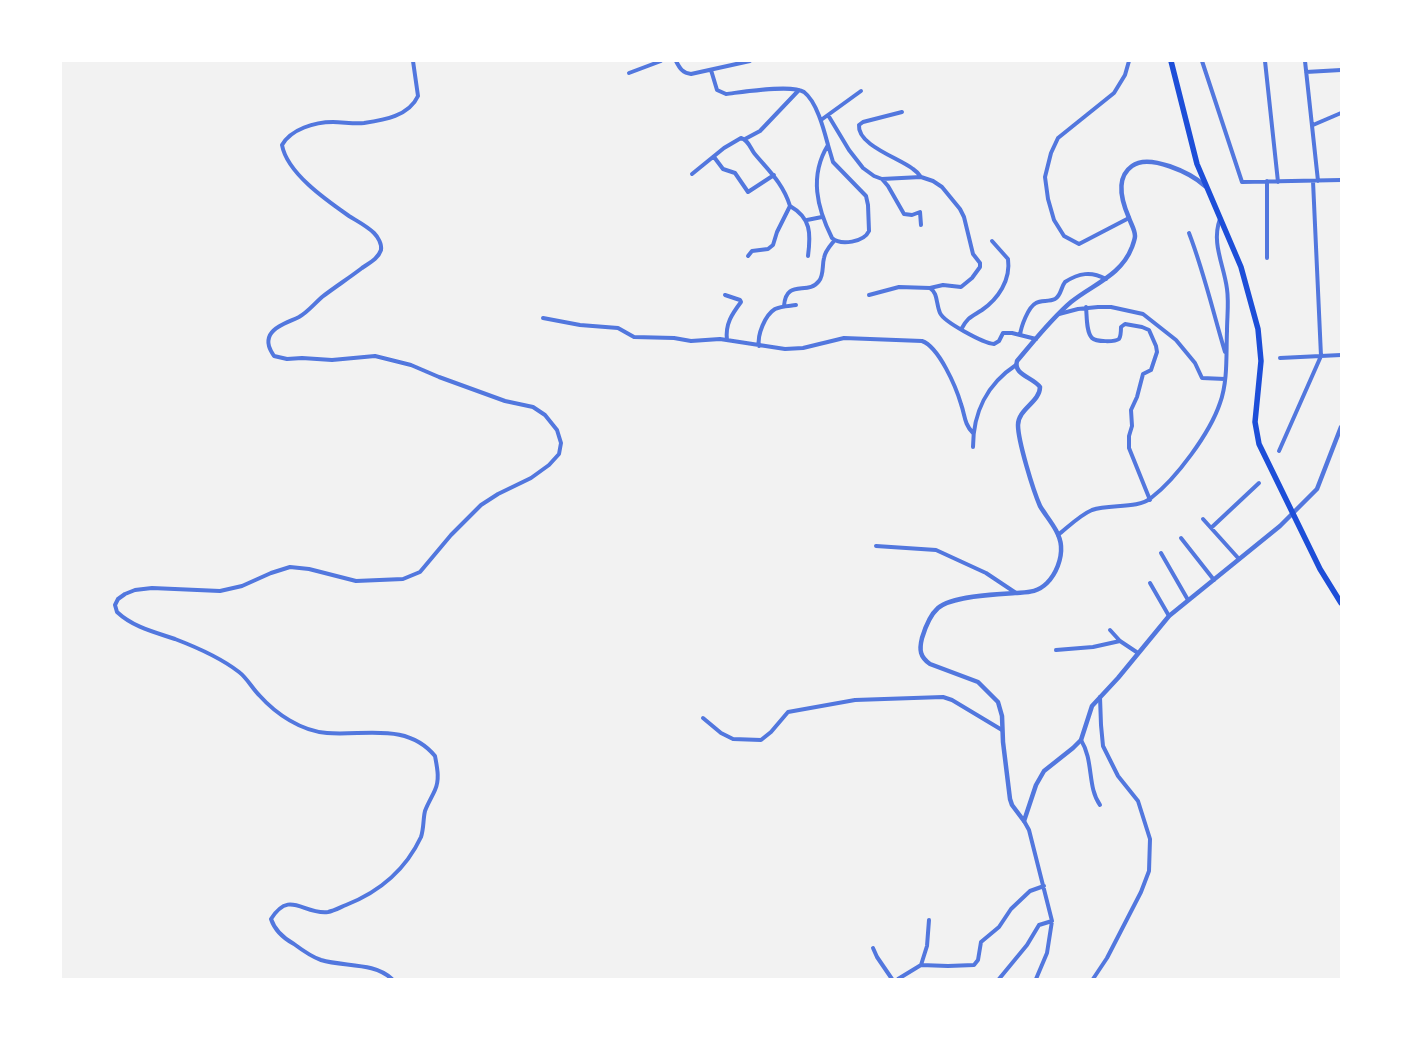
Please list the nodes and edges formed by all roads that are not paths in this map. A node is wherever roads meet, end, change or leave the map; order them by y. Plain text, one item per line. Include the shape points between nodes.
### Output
1 (413, 61) edge
2 (661, 61) edge
3 (676, 61) edge
4 (750, 61) edge
5 (1129, 61) edge
6 (1171, 61) edge
7 (1202, 61) edge
8 (1265, 61) edge
9 (1305, 61) edge
10 (711, 70) junction
11 (1341, 70) edge
12 (1306, 72) junction
13 (629, 73) dead end
14 (799, 90) junction
15 (862, 90) dead end
16 (902, 112) dead end
17 (1341, 113) edge
18 (828, 115) junction
19 (821, 120) junction
20 (1313, 124) junction
21 (745, 140) junction
22 (828, 145) junction
23 (714, 157) junction
24 (692, 174) dead end
25 (774, 175) junction
26 (921, 177) junction
27 (882, 179) junction
28 (1341, 180) edge
29 (1267, 181) junction
30 (1316, 181) junction
31 (1278, 182) junction
32 (1205, 186) junction
33 (790, 206) junction
34 (822, 217) junction
35 (1129, 218) junction
36 (1220, 219) junction
37 (807, 220) junction
38 (921, 225) dead end
39 (1189, 233) dead end
40 (834, 241) junction
41 (992, 241) dead end
42 (748, 256) dead end
43 (808, 256) dead end
44 (1267, 258) dead end
45 (1107, 279) junction
46 (930, 288) junction
47 (725, 295) dead end
48 (869, 295) dead end
49 (796, 305) dead end
50 (784, 306) junction
51 (1086, 308) junction
52 (1059, 314) junction
53 (543, 318) dead end
54 (962, 328) junction
55 (1020, 335) junction
56 (1036, 339) junction
57 (727, 340) junction
58 (760, 346) junction
59 (1341, 355) edge
60 (1321, 356) junction
61 (1226, 357) junction
62 (1280, 358) dead end
63 (1016, 365) junction
64 (1225, 379) junction
65 (1341, 428) edge
66 (973, 433) junction
67 (973, 447) dead end
68 (1279, 450) dead end
69 (1259, 483) dead end
70 (1150, 500) junction
71 (1203, 519) dead end
72 (1211, 528) junction
73 (1058, 535) junction
74 (1181, 538) dead end
75 (876, 546) dead end
76 (1161, 553) dead end
77 (1239, 559) junction
78 (1214, 580) junction
79 (1150, 583) dead end
80 (1016, 593) junction
81 (1188, 600) junction
82 (1341, 604) edge
83 (1168, 616) junction
84 (1110, 630) dead end
85 (1120, 641) junction
86 (1056, 650) dead end
87 (1138, 653) junction
88 (1100, 696) junction
89 (703, 718) dead end
90 (1002, 730) junction
91 (1081, 740) junction
92 (1100, 805) dead end
93 (1024, 821) junction
94 (1044, 886) junction
95 (929, 920) dead end
96 (1052, 921) junction
97 (873, 948) dead end
98 (922, 965) junction
99 (392, 979) edge
100 (892, 979) edge
101 (898, 979) edge
102 (999, 979) edge
103 (1036, 979) edge
104 (1093, 979) edge

1 - 99 street via 418,96 405,112 364,123 316,124 290,134 282,145 293,168 375,234 381,248 379,256 370,264 271,334 269,349 274,356 287,359 379,356 412,365 512,404 533,408 545,415 556,430 561,443 559,454 531,478 481,505 420,572 403,579 356,581 290,567 220,591 135,590 118,599 115,605 116,612 133,624 212,655 240,672 259,695 298,726 328,733 391,732 418,740 435,756 437,782 425,812 421,836 404,866 392,878 359,900 328,912 285,904 271,919 285,938 320,960 372,969 386,973
2 - 13 street
3 - 10 street via 686,74
4 - 10 street
5 - 35 street via 1114,93 1058,138 1046,177 1054,220 1064,236 1079,244
6 - 32 main road
7 - 29 street via 1242,182
8 - 31 street
9 - 12 street
10 - 14 street via 718,90 726,94 789,88
11 - 12 street
12 - 20 street
14 - 19 street via 808,96
14 - 21 street via 768,123
15 - 18 street
16 - 26 street via 863,122 859,130 870,144 912,168
17 - 20 street
18 - 19 street
18 - 27 street via 863,168
19 - 22 street
20 - 30 street
21 - 23 street via 737,139
21 - 25 street
22 - 34 street via 818,170 818,202
22 - 40 street via 833,162 866,196 868,205 867,234 861,239
23 - 24 street
23 - 25 street via 723,168 735,173 748,192
25 - 33 street
26 - 27 street
26 - 46 street via 938,184 960,209 973,254 980,263 979,271 961,287 943,285
27 - 38 street via 904,214 920,212
28 - 30 street
29 - 31 street
29 - 44 street
30 - 31 street
30 - 60 street
32 - 35 street via 1189,174 1160,163 1142,161 1132,166 1122,178 1122,194
32 - 36 main road
33 - 37 street
33 - 42 street via 773,245 752,251
34 - 37 street
34 - 40 street
35 - 45 street via 1136,237 1116,271
36 - 61 street via 1216,234 1227,290
36 - 82 main road via 1241,267 1258,329 1261,361 1255,422 1259,444 1320,569
37 - 43 street
39 - 61 street via 1208,287
40 - 50 street via 826,252 820,281 791,290
41 - 54 street via 1008,259 1004,286 982,310 969,317
45 - 52 street
45 - 55 street via 1088,274 1065,282 1055,299 1033,305 1022,323
46 - 48 street via 900,287
46 - 54 street via 935,292 945,319
47 - 57 street via 741,301 726,328
49 - 50 street
50 - 58 street via 769,315 760,332
51 - 52 street
51 - 64 street via 1111,307 1148,316 1176,340 1195,363 1202,378
51 - 70 street via 1090,335 1094,340 1118,339 1122,326 1126,324 1149,330 1156,346 1152,368 1143,374 1131,410 1128,442
52 - 56 street
53 - 57 street via 618,328 634,337
54 - 55 street via 991,344 997,343 1005,332
55 - 56 street
56 - 63 street
57 - 58 street
58 - 66 street via 785,349 857,338 925,342 950,378 962,406 965,423
59 - 60 street
60 - 62 street
60 - 68 street
61 - 64 street
63 - 66 street via 1001,375 985,398
63 - 73 street via 1018,371 1040,387 1040,393 1021,414 1018,428 1039,503
64 - 70 street via 1216,413 1202,437 1175,475
65 - 77 street via 1317,489 1280,526
66 - 67 street
69 - 72 street
70 - 73 street via 1137,505 1092,510
71 - 72 street
72 - 77 street
73 - 80 street via 1061,551 1056,572 1034,592
74 - 78 street
75 - 80 street via 936,550 986,573
76 - 81 street
77 - 78 street
78 - 81 street
79 - 83 street
80 - 90 street via 947,602 931,617 920,646 920,653 930,664 978,682 987,690 998,702
81 - 83 street
83 - 87 street
84 - 85 street
85 - 86 street
85 - 87 street
87 - 88 street
88 - 91 street via 1092,706
88 - 104 street via 1104,746 1118,776 1138,801 1150,839 1148,871 1142,892
89 - 90 street via 733,738 761,740 788,712 855,700 943,697
90 - 93 street via 1010,800
91 - 92 street via 1090,763 1094,797
91 - 93 street via 1044,771
93 - 94 street
94 - 96 street
94 - 98 street via 1030,891 982,942 974,966
95 - 98 street
96 - 102 street via 1039,925
96 - 103 street via 1047,953
97 - 100 street
98 - 101 street

